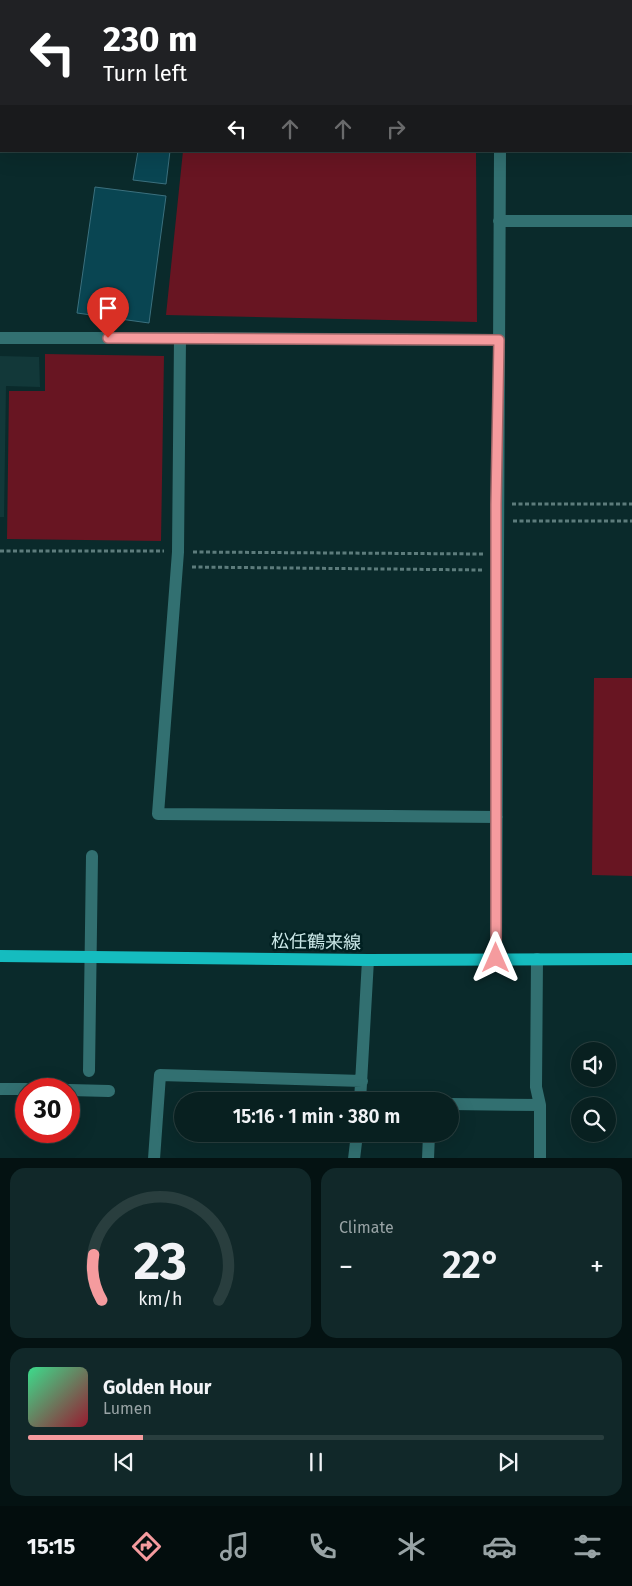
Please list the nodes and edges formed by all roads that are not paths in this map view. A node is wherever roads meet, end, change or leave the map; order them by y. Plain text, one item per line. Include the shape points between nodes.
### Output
1 (500, 152) edge
2 (500, 221) junction
3 (632, 221) edge
4 (0, 338) edge
5 (180, 338) junction
6 (499, 340) junction
7 (497, 817) junction
8 (92, 856) dead end
9 (91, 955) junction
10 (0, 956) edge
11 (496, 958) junction
12 (537, 958) junction
13 (368, 960) junction
14 (632, 960) edge
15 (89, 1071) dead end
16 (362, 1081) junction
17 (0, 1089) edge
18 (15, 1089) edge
19 (80, 1090) edge
20 (109, 1091) dead end
21 (361, 1092) edge
22 (459, 1104) edge
23 (540, 1105) junction
24 (356, 1142) edge
25 (429, 1142) edge
26 (154, 1158) edge
27 (354, 1158) edge
28 (428, 1158) edge
29 (540, 1158) edge

1 - 2 street
2 - 3 street
2 - 6 street
4 - 5 street
5 - 6 street
5 - 7 street via 178,552 158,814
6 - 7 street
7 - 11 street
8 - 9 street
9 - 10 main road, 松任鶴来線
9 - 13 main road, 松任鶴来線
9 - 15 street
11 - 12 main road, 松任鶴来線
11 - 13 main road, 松任鶴来線
12 - 14 main road, 松任鶴来線
12 - 23 street via 536,1087
13 - 16 street
16 - 21 street
16 - 26 street via 160,1075
17 - 18 street
19 - 20 street
22 - 23 street
23 - 29 street
24 - 27 street
25 - 28 street

